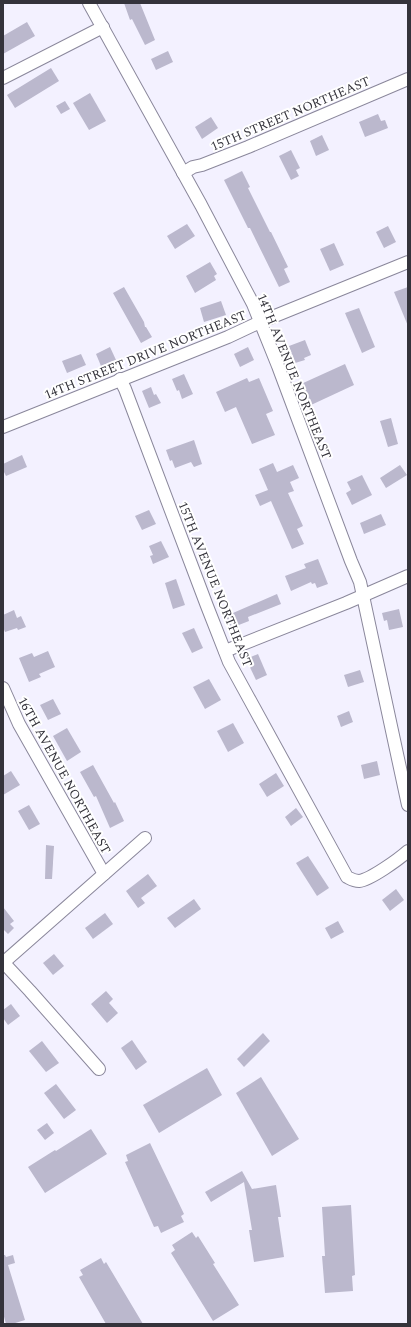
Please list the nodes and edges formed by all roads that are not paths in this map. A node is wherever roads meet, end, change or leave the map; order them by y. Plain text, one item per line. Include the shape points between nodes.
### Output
1 (104, 3) edge
2 (91, 6) edge
3 (103, 27) junction
4 (3, 78) edge
5 (408, 79) edge
6 (183, 173) junction
7 (408, 262) edge
8 (260, 322) junction
9 (120, 379) junction
10 (3, 427) edge
11 (408, 576) edge
12 (364, 595) junction
13 (225, 651) junction
14 (3, 688) edge
15 (408, 805) edge
16 (145, 838) dead end
17 (408, 850) edge
18 (104, 874) junction
19 (3, 963) edge
20 (99, 1070) dead end

1 - 2 street
2 - 3 street, 14TH AVENUE NORTHEAST
3 - 4 street
3 - 6 street, 14TH AVENUE NORTHEAST
5 - 6 street, 15TH STREET NORTHEAST
6 - 8 street, 14TH AVENUE NORTHEAST via 253,304
7 - 8 street, 14TH STREET DRIVE NORTHEAST
8 - 9 street, 14TH STREET DRIVE NORTHEAST
8 - 12 street, 14TH AVENUE NORTHEAST
9 - 10 street, 14TH STREET DRIVE NORTHEAST
9 - 13 street, 15TH AVENUE NORTHEAST
11 - 12 street
12 - 13 street
12 - 15 street, 14TH AVENUE NORTHEAST
13 - 17 street, 15TH AVENUE NORTHEAST via 347,877 364,880
14 - 18 street, 16TH AVENUE NORTHEAST via 19,724
16 - 18 street
18 - 19 street
19 - 20 street

